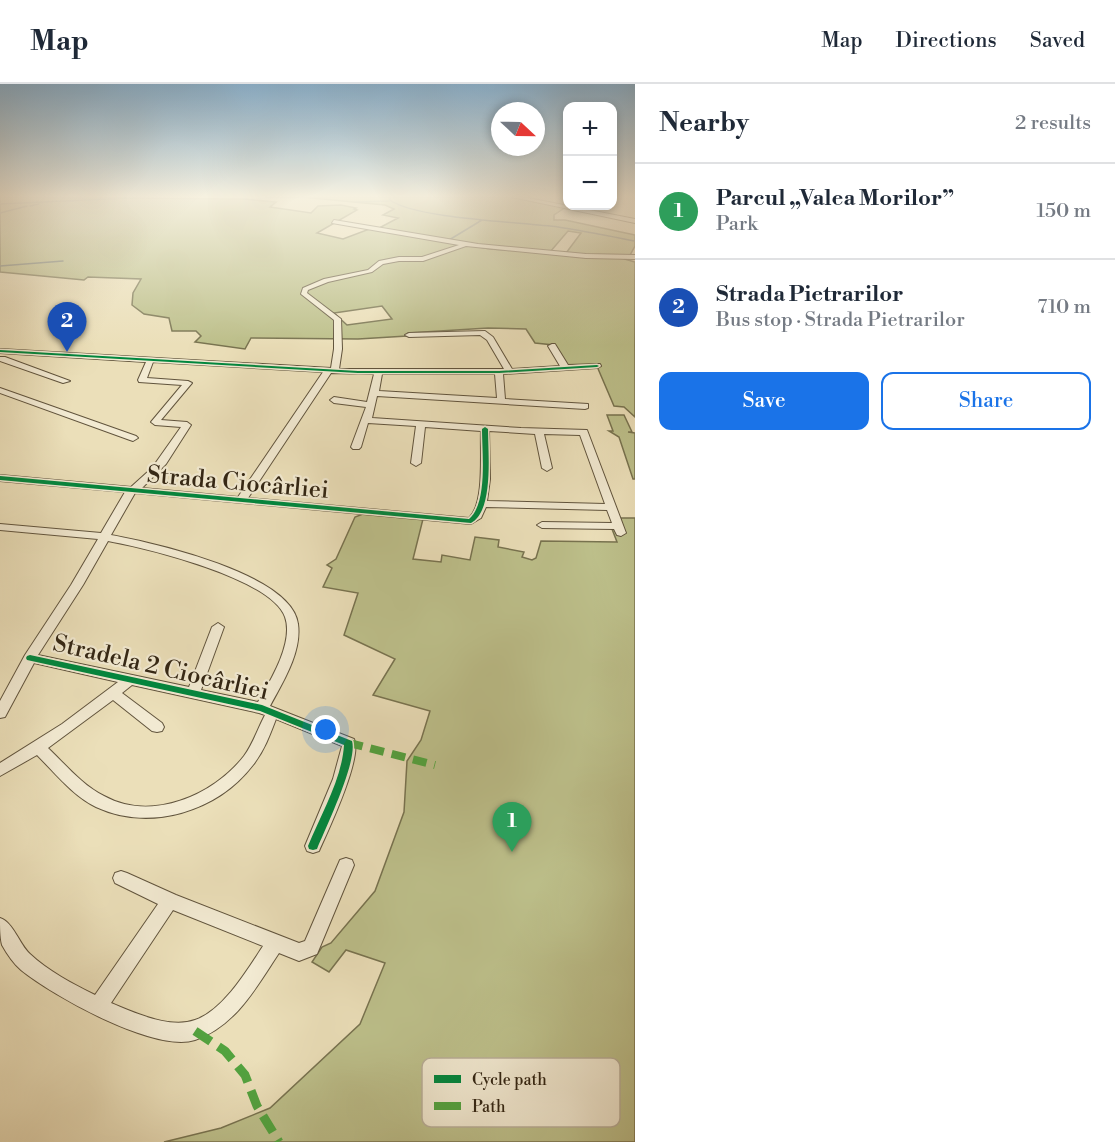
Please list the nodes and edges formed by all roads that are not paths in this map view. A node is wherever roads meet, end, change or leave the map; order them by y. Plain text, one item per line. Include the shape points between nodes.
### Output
1 (462, 246) edge
2 (483, 246) edge
3 (635, 259) edge
4 (409, 335) dead end
5 (552, 346) dead end
6 (1, 357) edge
7 (151, 359) junction
8 (597, 366) dead end
9 (566, 369) junction
10 (331, 371) junction
11 (379, 372) junction
12 (499, 372) junction
13 (510, 372) junction
14 (66, 381) dead end
15 (0, 390) edge
16 (375, 393) junction
17 (334, 400) dead end
18 (501, 401) junction
19 (372, 405) junction
20 (585, 406) dead end
21 (366, 420) junction
22 (421, 424) junction
23 (485, 429) junction
24 (539, 431) junction
25 (133, 438) dead end
26 (356, 447) dead end
27 (416, 464) dead end
28 (547, 468) dead end
29 (2, 481) edge
30 (130, 492) junction
31 (241, 500) junction
32 (482, 504) junction
33 (612, 507) junction
34 (542, 525) dead end
35 (1, 528) edge
36 (105, 537) junction
37 (218, 627) dead end
38 (30, 658) junction
39 (130, 679) junction
40 (113, 693) junction
41 (193, 693) junction
42 (268, 710) junction
43 (0, 712) edge
44 (157, 727) dead end
45 (39, 748) junction
46 (0, 770) edge
47 (313, 846) dead end
48 (346, 865) dead end
49 (121, 878) dead end
50 (170, 901) junction
51 (0, 926) edge
52 (276, 942) junction
53 (98, 1006) junction

1 - 10 street via 423,259 381,262 370,272 326,280 305,290 303,293 337,319 338,349
2 - 3 street
4 - 13 street via 482,333
5 - 9 street
6 - 7 street via 12,352
6 - 14 street
7 - 10 street
7 - 30 street via 142,380 188,383 155,420 187,425 162,461
8 - 9 street
9 - 13 street
10 - 11 street
10 - 31 street
11 - 12 street
11 - 16 street
12 - 13 street
12 - 18 street
15 - 25 street
16 - 18 street
16 - 19 street
17 - 19 street
18 - 20 street
19 - 21 street
21 - 22 street
21 - 26 street
22 - 23 street
22 - 27 street
23 - 24 street
23 - 32 street via 486,486
24 - 28 street
24 - 33 street via 584,432
29 - 30 street, Strada Ciocârliei
30 - 31 street, Strada Ciocârliei
30 - 36 street
31 - 32 street, Strada Ciocârliei via 474,520
32 - 33 street
33 - 34 street via 620,529
35 - 36 street
36 - 38 street
36 - 42 street via 223,570 266,589 284,604 293,627 292,642
37 - 41 street
38 - 39 street, Stradela 2 Ciocârliei
38 - 43 street
39 - 40 street, Stradela 2 Ciocârliei
39 - 41 street, Stradela 2 Ciocârliei
40 - 44 street
40 - 45 street, Stradela 2 Ciocârliei
41 - 42 street, Stradela 2 Ciocârliei
42 - 45 street, Stradela 2 Ciocârliei via 248,761 231,778 190,805 172,811 117,808 99,801
42 - 47 street, Stradela 2 Ciocârliei via 349,743 350,751
45 - 46 street, Stradela 2 Ciocârliei
48 - 52 street via 311,948 299,952
49 - 50 street
50 - 52 street
50 - 53 street
51 - 53 street via 26,962
52 - 53 street via 222,1016 195,1031 171,1033

